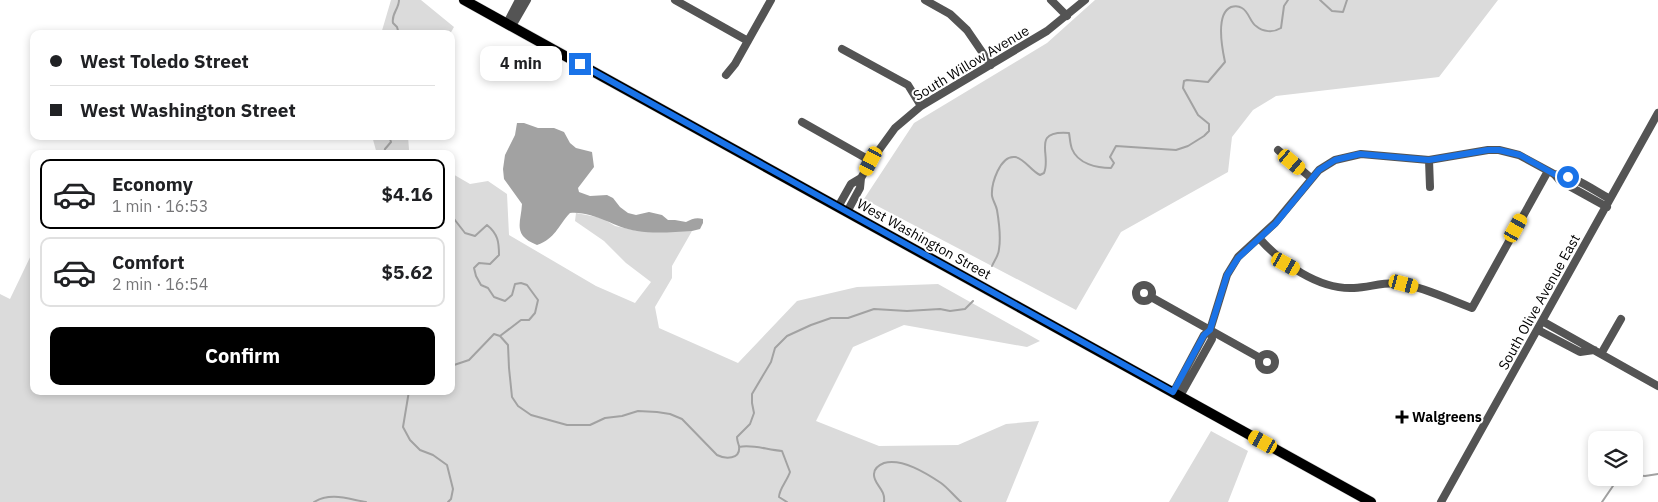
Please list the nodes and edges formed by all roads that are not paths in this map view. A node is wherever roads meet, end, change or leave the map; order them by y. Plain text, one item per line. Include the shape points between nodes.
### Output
1 (464, 0) edge
2 (519, 0) edge
3 (527, 0) edge
4 (675, 0) edge
5 (771, 0) edge
6 (925, 0) edge
7 (1051, 0) edge
8 (1085, 0) edge
9 (1067, 16) junction
10 (510, 25) junction
11 (748, 41) junction
12 (842, 49) dead end
13 (991, 65) junction
14 (726, 75) dead end
15 (921, 106) junction
16 (1658, 113) edge
17 (802, 122) dead end
18 (1278, 150) dead end
19 (1429, 160) junction
20 (871, 161) junction
21 (1551, 173) junction
22 (1311, 178) junction
23 (1430, 187) dead end
24 (1609, 203) junction
25 (843, 210) junction
26 (1259, 238) junction
27 (1151, 297) dead end
28 (1621, 319) dead end
29 (1542, 321) junction
30 (1210, 330) junction
31 (1538, 330) junction
32 (1598, 352) junction
33 (1260, 358) dead end
34 (1658, 386) edge
35 (1177, 394) junction
36 (1371, 502) edge
37 (1441, 502) edge

1 - 10 main road, West Washington Street
2 - 10 street
3 - 10 street
4 - 11 street
5 - 11 street
6 - 13 street via 950,14 967,30
7 - 9 street
8 - 9 street, South Willow Avenue
9 - 13 street, South Willow Avenue via 1047,32
10 - 25 main road, West Washington Street
11 - 14 street
12 - 15 street via 908,85
13 - 15 street, South Willow Avenue
15 - 20 street, South Willow Avenue via 895,128
16 - 24 street, South Olive Avenue East
17 - 20 street
18 - 22 street
19 - 21 street via 1499,150 1520,155
19 - 22 street via 1352,155 1335,160
19 - 23 street
20 - 25 street, South Willow Avenue via 861,178 851,184
21 - 24 street via 1572,178
21 - 26 street via 1472,308 1404,284 1351,288 1326,284 1286,264
22 - 26 street via 1284,214
24 - 29 street, South Olive Avenue East
25 - 35 main road, West Washington Street
26 - 30 street via 1228,272
27 - 30 street
28 - 32 street
29 - 31 street, South Olive Avenue East
29 - 32 street
30 - 33 street
30 - 35 street via 1204,335
31 - 32 street via 1580,352
31 - 37 street, South Olive Avenue East
32 - 34 street
35 - 36 main road, West Washington Street

